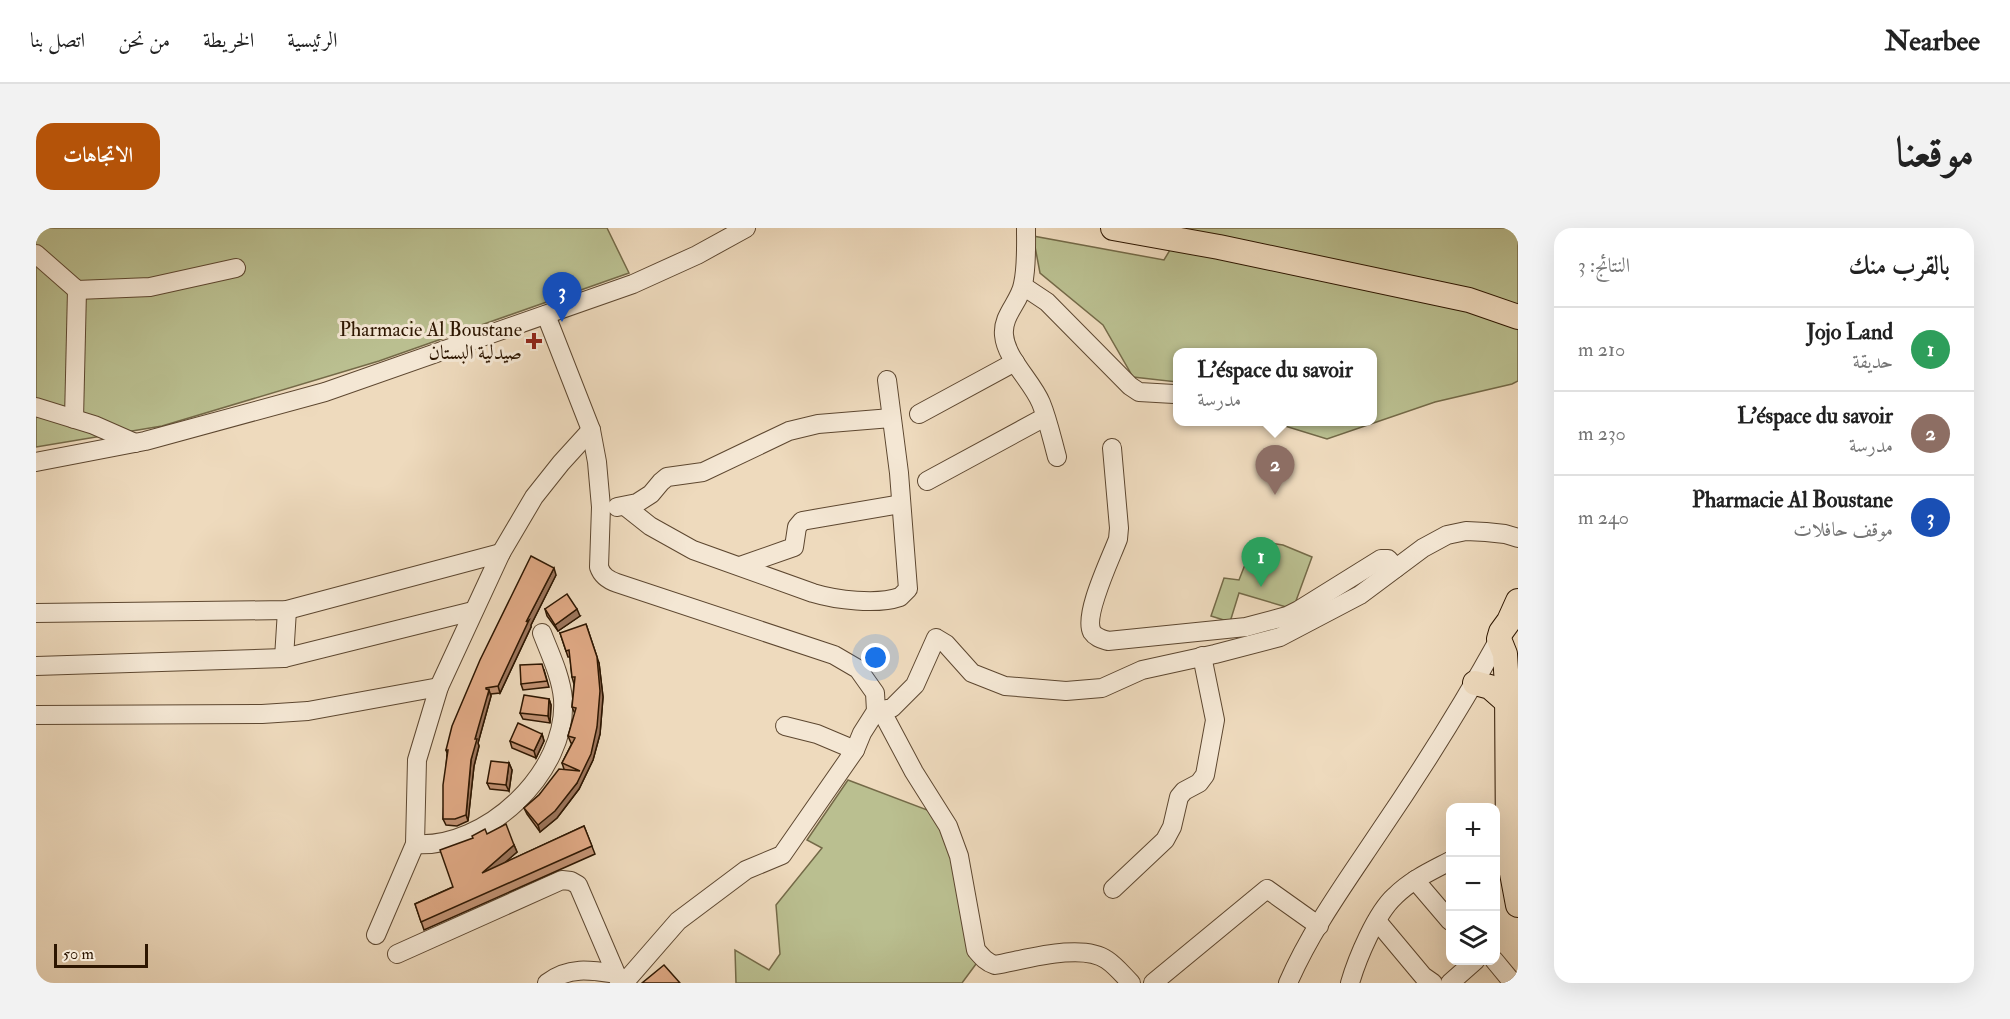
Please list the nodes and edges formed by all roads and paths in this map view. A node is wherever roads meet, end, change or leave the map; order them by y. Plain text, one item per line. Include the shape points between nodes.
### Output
1 (746, 228) edge
2 (1026, 228) edge
3 (1113, 228) edge
4 (36, 254) edge
5 (236, 268) dead end
6 (1023, 286) junction
7 (77, 290) junction
8 (546, 315) junction
9 (1518, 317) edge
10 (1015, 362) junction
11 (887, 380) dead end
12 (1173, 394) edge
13 (36, 407) edge
14 (919, 414) dead end
15 (1045, 417) junction
16 (891, 418) junction
17 (74, 419) junction
18 (591, 430) junction
19 (135, 443) junction
20 (1112, 448) dead end
21 (1057, 457) dead end
22 (36, 462) edge
23 (927, 481) dead end
24 (901, 504) junction
25 (601, 507) junction
26 (626, 507) junction
27 (1518, 538) edge
28 (501, 553) junction
29 (740, 566) junction
30 (1396, 568) junction
31 (287, 610) junction
32 (473, 611) junction
33 (36, 613) edge
34 (1511, 632) edge
35 (542, 633) dead end
36 (1202, 656) junction
37 (284, 658) junction
38 (36, 666) edge
39 (1475, 683) junction
40 (439, 687) junction
41 (1507, 702) junction
42 (878, 710) junction
43 (36, 715) edge
44 (785, 726) dead end
45 (855, 750) junction
46 (1507, 831) edge
47 (415, 844) junction
48 (1446, 863) edge
49 (1415, 880) junction
50 (1113, 889) dead end
51 (1518, 905) edge
52 (1446, 916) edge
53 (1377, 921) junction
54 (1319, 926) junction
55 (376, 935) dead end
56 (397, 954) dead end
57 (1470, 965) edge
58 (1498, 965) edge
59 (620, 980) edge
60 (1354, 980) edge
61 (547, 983) edge
62 (1131, 983) edge
63 (1153, 983) edge
64 (1288, 983) edge
65 (1434, 983) edge
66 (1450, 983) edge
67 (1513, 983) edge

1 - 8 street via 633,284
2 - 6 street
3 - 9 main road via 1469,300
4 - 7 street
5 - 7 street via 150,287
6 - 10 street via 1007,314 1003,333
6 - 12 street via 1047,302 1130,386 1139,392
7 - 17 street
8 - 18 street
8 - 19 street via 325,392
10 - 14 street
10 - 15 street via 1034,389
11 - 16 street
13 - 17 street
15 - 21 street
15 - 23 street
16 - 24 street
16 - 26 street via 818,424 789,431 703,472 663,479 651,494
17 - 19 street
18 - 25 street
18 - 28 street via 534,497
19 - 22 street
20 - 30 street via 1119,528 1092,609 1090,626 1099,638 1108,641 1246,627 1299,610 1381,559 1388,559
24 - 29 street via 802,521 797,527 794,547
24 - 29 street via 908,589 900,597 831,598
25 - 26 street
25 - 42 street via 599,567 608,580 834,655 858,669 875,693
26 - 29 street via 650,526 693,550
27 - 30 street via 1476,531 1447,535
28 - 31 street
28 - 32 street
30 - 36 street via 1360,595 1280,637
31 - 33 street
31 - 37 street
32 - 37 street
32 - 40 street
34 - 39 street
34 - 41 main road
35 - 47 street via 563,700 560,728 542,771 512,808 466,836
36 - 42 street via 1142,670 1102,688 1046,691 1005,686 972,673 936,638 915,685 892,708
36 - 50 street via 1215,720 1205,774 1179,797 1165,840
37 - 38 street
39 - 41 main road via 1496,691
39 - 54 street
40 - 43 street via 308,711
40 - 47 street via 417,760
41 - 46 main road
42 - 45 street
42 - 62 street via 948,826 958,856 976,950 981,957 995,965 1068,952 1096,954
44 - 45 street
45 - 59 street via 782,855 746,870 678,921
46 - 51 main road
47 - 55 street
48 - 49 street
49 - 52 street
49 - 53 street via 1395,895
53 - 60 street
53 - 65 street via 1423,976
54 - 63 street via 1267,889
54 - 64 street
56 - 59 street via 562,880 571,881 578,885
57 - 66 street
58 - 67 street
59 - 61 street via 576,970

